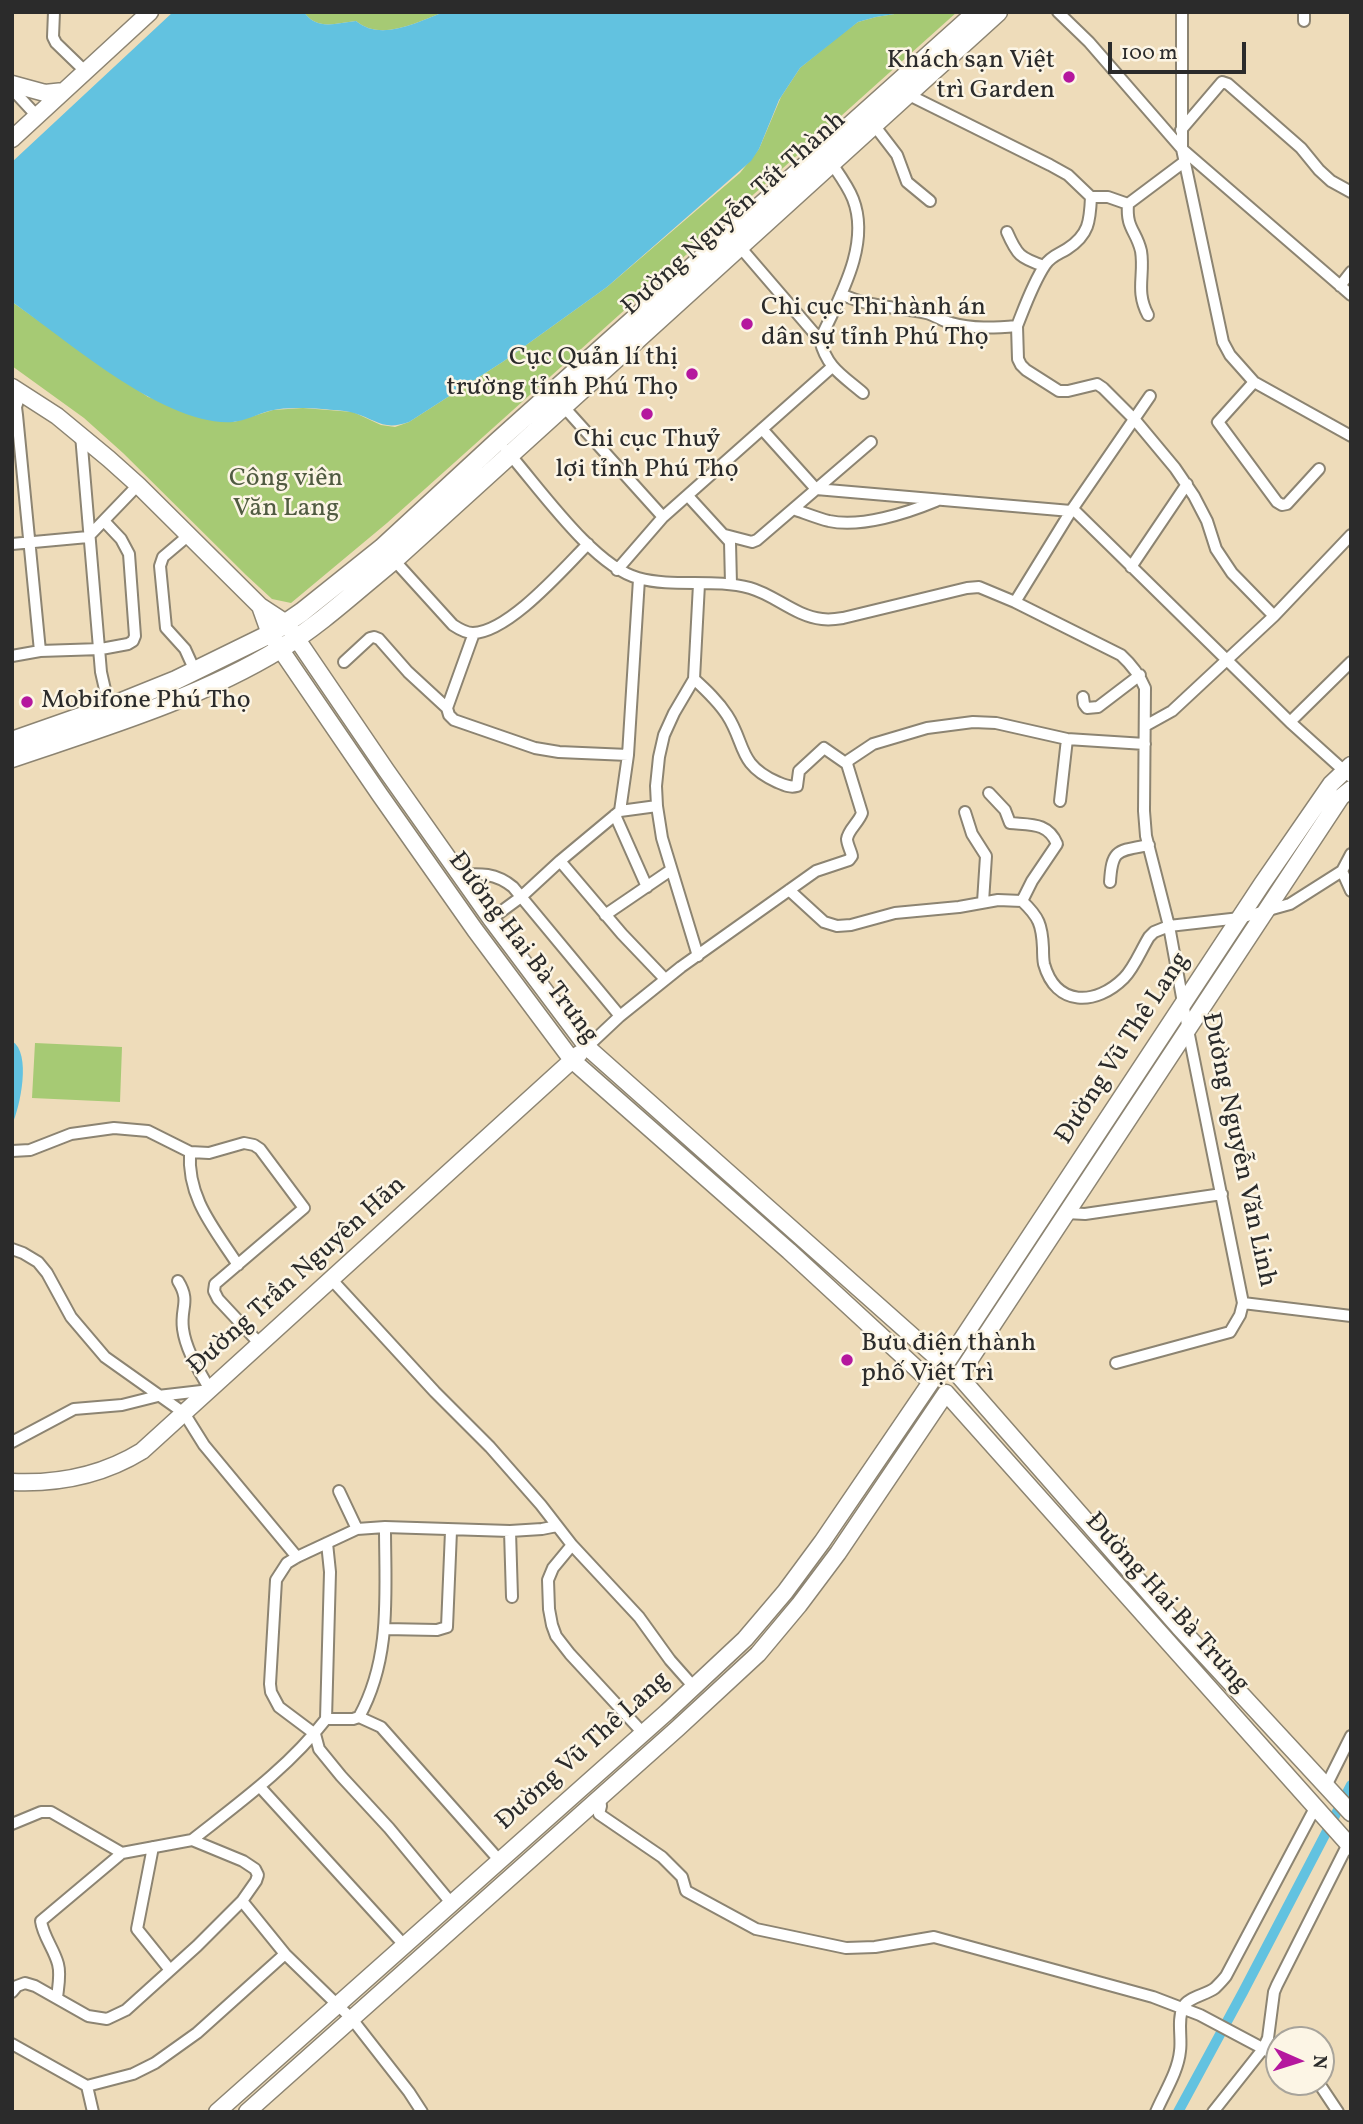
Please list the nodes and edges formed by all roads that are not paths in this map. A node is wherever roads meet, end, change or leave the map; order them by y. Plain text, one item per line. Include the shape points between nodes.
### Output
1 (54, 12) edge
2 (150, 12) edge
3 (977, 12) edge
4 (998, 12) edge
5 (1058, 12) edge
6 (1182, 12) edge
7 (86, 72) junction
8 (12, 84) edge
9 (12, 89) edge
10 (64, 91) junction
11 (901, 91) junction
12 (36, 116) junction
13 (874, 125) junction
14 (1181, 130) junction
15 (12, 139) edge
16 (1181, 149) junction
17 (828, 158) junction
18 (1184, 162) junction
19 (1351, 192) edge
20 (1091, 197) junction
21 (930, 201) dead end
22 (1128, 204) junction
23 (1007, 232) dead end
24 (740, 247) junction
25 (1044, 266) junction
26 (1351, 272) edge
27 (1340, 286) junction
28 (841, 294) junction
29 (1351, 295) edge
30 (1148, 315) dead end
31 (1017, 326) junction
32 (820, 340) junction
33 (832, 367) junction
34 (1254, 382) junction
35 (16, 389) edge
36 (863, 393) dead end
37 (1150, 396) dead end
38 (562, 406) junction
39 (1135, 420) junction
40 (762, 429) junction
41 (80, 435) junction
42 (1351, 436) edge
43 (871, 442) dead end
44 (504, 447) junction
45 (1319, 469) dead end
46 (1187, 484) junction
47 (138, 485) junction
48 (816, 489) junction
49 (688, 496) junction
50 (939, 500) junction
51 (793, 509) junction
52 (1072, 510) junction
53 (663, 517) junction
54 (104, 521) junction
55 (189, 535) junction
56 (725, 535) junction
57 (1351, 536) edge
58 (88, 537) junction
59 (30, 543) junction
60 (12, 544) edge
61 (588, 544) junction
62 (394, 560) junction
63 (1131, 567) junction
64 (617, 570) junction
65 (639, 579) junction
66 (699, 584) junction
67 (731, 584) junction
68 (1015, 602) junction
69 (260, 606) junction
70 (1274, 616) junction
71 (286, 623) junction
72 (474, 633) junction
73 (270, 634) junction
74 (297, 638) junction
75 (101, 649) junction
76 (280, 649) junction
77 (40, 652) junction
78 (12, 656) edge
79 (1227, 660) junction
80 (344, 662) dead end
81 (1351, 662) edge
82 (195, 671) junction
83 (1140, 675) junction
84 (694, 679) junction
85 (1083, 697) dead end
86 (109, 707) junction
87 (447, 708) junction
88 (1290, 722) junction
89 (1145, 726) junction
90 (1067, 739) junction
91 (12, 741) edge
92 (1145, 744) junction
93 (628, 755) junction
94 (12, 758) edge
95 (847, 764) junction
96 (1349, 771) edge
97 (1351, 789) edge
98 (989, 793) dead end
99 (1060, 801) dead end
100 (657, 806) junction
101 (965, 812) dead end
102 (617, 813) junction
103 (1149, 845) junction
104 (1351, 854) edge
105 (560, 861) junction
106 (671, 870) junction
107 (1342, 872) junction
108 (460, 875) junction
109 (1110, 882) dead end
110 (648, 887) junction
111 (789, 890) junction
112 (1351, 891) edge
113 (521, 897) junction
114 (1022, 901) junction
115 (983, 902) junction
116 (1266, 911) junction
117 (605, 915) junction
118 (1240, 918) junction
119 (491, 919) junction
120 (1169, 926) junction
121 (698, 956) junction
122 (665, 979) junction
123 (1183, 1004) junction
124 (620, 1016) junction
125 (1188, 1030) junction
126 (587, 1047) junction
127 (572, 1060) junction
128 (12, 1151) edge
129 (190, 1152) junction
130 (1222, 1194) junction
131 (1066, 1213) junction
132 (12, 1249) edge
133 (238, 1265) junction
134 (178, 1280) dead end
135 (332, 1280) junction
136 (1243, 1303) junction
137 (1351, 1316) edge
138 (260, 1343) junction
139 (1116, 1363) dead end
140 (945, 1364) junction
141 (959, 1376) junction
142 (931, 1382) junction
143 (210, 1390) junction
144 (946, 1393) junction
145 (158, 1396) junction
146 (184, 1413) junction
147 (12, 1442) edge
148 (12, 1482) edge
149 (339, 1491) dead end
150 (557, 1526) junction
151 (385, 1527) junction
152 (357, 1529) junction
153 (451, 1531) junction
154 (510, 1531) junction
155 (327, 1543) junction
156 (572, 1545) junction
157 (297, 1557) junction
158 (512, 1597) dead end
159 (385, 1629) junction
160 (748, 1636) junction
161 (763, 1648) junction
162 (694, 1686) junction
163 (359, 1717) junction
164 (326, 1719) junction
165 (643, 1733) junction
166 (315, 1734) junction
167 (1351, 1736) edge
168 (1313, 1772) junction
169 (1326, 1786) junction
170 (260, 1787) junction
171 (1297, 1788) junction
172 (600, 1797) junction
173 (1315, 1808) junction
174 (1351, 1813) edge
175 (12, 1824) edge
176 (192, 1840) junction
177 (1350, 1845) edge
178 (153, 1847) junction
179 (122, 1853) junction
180 (500, 1861) junction
181 (243, 1901) junction
182 (452, 1904) junction
183 (405, 1946) junction
184 (285, 1954) junction
185 (170, 1970) junction
186 (12, 1992) edge
187 (57, 1998) junction
188 (338, 2005) junction
189 (1183, 2007) junction
190 (352, 2018) junction
191 (12, 2044) edge
192 (1263, 2049) junction
193 (87, 2086) junction
194 (1327, 2096) edge
195 (93, 2112) edge
196 (217, 2112) edge
197 (247, 2112) edge
198 (422, 2112) edge
199 (1156, 2112) edge
200 (1213, 2112) edge
201 (1338, 2112) edge

1 - 7 street via 56,43
2 - 7 street
3 - 11 main road, Đường Nguyễn Tất Thành
4 - 11 main road, Đường Nguyễn Tất Thành
5 - 16 street
6 - 14 street
7 - 10 street
8 - 10 street via 45,93
9 - 12 street
10 - 12 street
11 - 13 main road, Đường Nguyễn Tất Thành
11 - 17 main road, Đường Nguyễn Tất Thành
11 - 20 street via 1050,164
12 - 15 street
13 - 17 main road, Đường Nguyễn Tất Thành
13 - 21 street via 897,155 907,182
14 - 16 street
14 - 19 street via 1222,82 1228,84 1331,181
16 - 18 street
16 - 27 street
17 - 24 main road, Đường Nguyễn Tất Thành
17 - 28 street via 852,196 858,222 857,246
17 - 44 main road, Đường Nguyễn Tất Thành
18 - 22 street
18 - 34 street via 1223,342
20 - 22 street
20 - 25 street via 1087,231
22 - 30 street via 1128,224 1141,251 1140,292
23 - 25 street via 1021,257
24 - 32 street
24 - 38 main road, Đường Nguyễn Tất Thành
25 - 31 street
26 - 27 street
27 - 29 street
28 - 31 street via 869,305 930,314 963,326
28 - 32 street
31 - 39 street via 1018,359 1026,370 1059,391 1097,384
32 - 33 street
33 - 36 street
33 - 40 street
34 - 42 street
34 - 45 street via 1218,422 1277,502 1287,504
35 - 41 street, Đường Hai Bà Trưng
35 - 59 street
37 - 39 street
38 - 44 main road, Đường Nguyễn Tất Thành
38 - 53 street
39 - 46 street
39 - 52 street
40 - 48 street
40 - 49 street
41 - 47 street, Đường Hai Bà Trưng
41 - 58 street
43 - 48 street
44 - 61 street
44 - 62 main road, Đường Nguyễn Tất Thành
44 - 71 main road, Đường Nguyễn Tất Thành
46 - 63 street
46 - 70 street via 1216,549 1232,573
47 - 54 street
47 - 55 street, Đường Hai Bà Trưng
48 - 50 street
48 - 51 street
49 - 53 street
49 - 56 street
50 - 51 street via 907,513 846,523
50 - 52 street
51 - 56 street via 752,542
52 - 63 street
52 - 68 street
53 - 64 street
54 - 58 street
54 - 75 street via 129,554 135,636 128,644
55 - 69 street, Đường Hai Bà Trưng
55 - 82 street via 163,557 160,566 166,628 185,649
56 - 67 street via 732,551
57 - 70 street
58 - 59 street
58 - 75 street
59 - 60 street
59 - 77 street
61 - 64 street
61 - 72 street via 512,617
62 - 72 street via 453,625
62 - 74 main road, Đường Nguyễn Tất Thành
63 - 79 street
64 - 65 street
65 - 66 street
65 - 93 street
66 - 67 street
66 - 84 street
67 - 68 street via 824,620 967,588 979,587
68 - 83 street via 1121,655
69 - 71 street, Đường Hai Bà Trưng
69 - 73 street, Đường Hai Bà Trưng
70 - 79 street
71 - 73 main road, Đường Nguyễn Tất Thành
71 - 74 street, Đường Hai Bà Trưng
72 - 87 street
73 - 76 street, Đường Hai Bà Trưng
73 - 82 main road, Đường Nguyễn Tất Thành
74 - 76 main road, Đường Nguyễn Tất Thành
74 - 108 street, Đường Hai Bà Trưng
75 - 77 street
75 - 86 street
76 - 94 main road, Đường Nguyễn Tất Thành via 185,696
76 - 127 street, Đường Hai Bà Trưng via 467,919
77 - 78 street
79 - 88 street
79 - 89 street via 1172,711
80 - 87 street via 370,638 379,639
81 - 88 street
82 - 86 main road, Đường Nguyễn Tất Thành
83 - 85 street via 1098,707 1087,708
83 - 89 street, Đường Nguyễn Văn Linh via 1145,688
84 - 95 street via 729,717 746,759 774,781 797,786 799,771 824,748
84 - 100 street via 664,736
86 - 91 main road, Đường Nguyễn Tất Thành
87 - 93 street via 454,720 535,748
88 - 96 street
89 - 92 street, Đường Nguyễn Văn Linh
90 - 92 street
90 - 95 street via 973,722 928,728 873,744
90 - 99 street
92 - 103 street, Đường Nguyễn Văn Linh via 1144,811
93 - 102 street
95 - 111 street via 862,813 848,835 852,856 816,871
96 - 118 street, Đường Vũ Thê Lang via 1331,784
97 - 116 street, Đường Vũ Thê Lang via 1341,797
98 - 114 street via 1010,823 1038,824 1057,844
100 - 102 street
100 - 106 street
101 - 115 street via 986,856
102 - 105 street
102 - 110 street
103 - 109 street via 1115,855
103 - 120 street, Đường Nguyễn Văn Linh
104 - 107 street
105 - 113 street
105 - 117 street
106 - 110 street
106 - 121 street
107 - 112 street
107 - 116 street via 1304,897
108 - 113 street via 497,876
108 - 119 street, Đường Hai Bà Trưng
110 - 117 street
111 - 115 street via 824,922 837,926
111 - 121 street
113 - 119 street
113 - 124 street
114 - 115 street
114 - 120 street via 1042,929 1044,963 1052,981 1068,995 1088,999 1111,990 1126,976 1149,937
116 - 118 street
116 - 125 street, Đường Vũ Thê Lang
117 - 122 street
118 - 120 street
118 - 123 street, Đường Vũ Thê Lang
119 - 126 street, Đường Hai Bà Trưng
120 - 123 street, Đường Nguyễn Văn Linh
121 - 122 street
122 - 124 street
123 - 125 street, Đường Nguyễn Văn Linh
123 - 140 street, Đường Vũ Thê Lang
124 - 126 street
125 - 130 street, Đường Nguyễn Văn Linh
125 - 131 street, Đường Vũ Thê Lang
126 - 127 street, Đường Trần Nguyên Hãn
126 - 140 street, Đường Hai Bà Trưng
127 - 135 street, Đường Trần Nguyên Hãn
127 - 142 street, Đường Hai Bà Trưng
128 - 129 street via 30,1150 71,1134 114,1128 148,1131
129 - 133 street via 189,1169 201,1208
129 - 133 street via 254,1145 304,1208
130 - 131 street
130 - 136 street, Đường Nguyễn Văn Linh
131 - 141 street, Đường Vũ Thê Lang
132 - 145 street via 38,1262 71,1317 105,1357
133 - 138 street via 215,1284 214,1291
134 - 143 street via 186,1298 183,1330
135 - 138 street, Đường Trần Nguyên Hãn
135 - 150 street via 490,1447
136 - 137 street, Đường Nguyễn Văn Linh
136 - 139 street via 1230,1332
138 - 143 street, Đường Trần Nguyên Hãn
140 - 141 street
140 - 142 street via 934,1370
141 - 144 street via 956,1388
141 - 168 street, Đường Hai Bà Trưng
142 - 144 street
142 - 160 street, Đường Vũ Thê Lang via 822,1542
143 - 145 street
143 - 146 street, Đường Trần Nguyên Hãn
144 - 161 street, Đường Vũ Thê Lang via 838,1553
144 - 171 street, Đường Hai Bà Trưng
145 - 146 street
145 - 147 street via 74,1409
146 - 148 street, Đường Trần Nguyên Hãn via 142,1451 108,1468 71,1478
146 - 157 street via 204,1446
149 - 152 street
150 - 154 street
150 - 156 street
151 - 152 street
151 - 153 street
151 - 159 street
152 - 155 street
153 - 154 street
153 - 159 street via 447,1627
154 - 158 street
155 - 157 street
155 - 164 street
156 - 162 street via 639,1617
156 - 165 street via 548,1580 556,1636
157 - 166 street via 276,1580 270,1684 279,1707
159 - 163 street via 377,1674
160 - 161 street
160 - 162 street, Đường Vũ Thê Lang
161 - 172 street, Đường Vũ Thê Lang
162 - 165 street, Đường Vũ Thê Lang
163 - 164 street
163 - 180 street via 380,1727
164 - 166 street
165 - 180 street, Đường Vũ Thê Lang
166 - 170 street
166 - 182 street via 320,1749 341,1776
167 - 169 street
168 - 169 street, Đường Hai Bà Trưng
168 - 171 street
169 - 174 street, Đường Hai Bà Trưng
170 - 176 street
170 - 183 street
171 - 173 street, Đường Hai Bà Trưng
172 - 189 street via 599,1814 662,1857 682,1877 686,1891 756,1929 846,1948 934,1937
172 - 190 street, Đường Vũ Thê Lang
173 - 177 street, Đường Hai Bà Trưng
173 - 189 street via 1226,1976
175 - 179 street via 51,1812
176 - 178 street
176 - 181 street via 255,1869 257,1881
177 - 192 street via 1274,1992
178 - 179 street
178 - 185 street via 137,1929
179 - 187 street via 41,1921 58,1964
180 - 182 street, Đường Vũ Thê Lang
181 - 184 street
181 - 185 street
182 - 183 street, Đường Vũ Thê Lang
183 - 188 street, Đường Vũ Thê Lang
184 - 188 street
184 - 193 street via 197,2033 155,2063
185 - 187 street via 126,2010 107,2019 89,2016
186 - 187 street via 25,1983
188 - 190 street
188 - 196 street, Đường Vũ Thê Lang
189 - 192 street
189 - 199 street via 1180,2051
190 - 197 street, Đường Vũ Thê Lang
190 - 198 street
191 - 193 street
192 - 200 street
193 - 195 street
194 - 201 street

